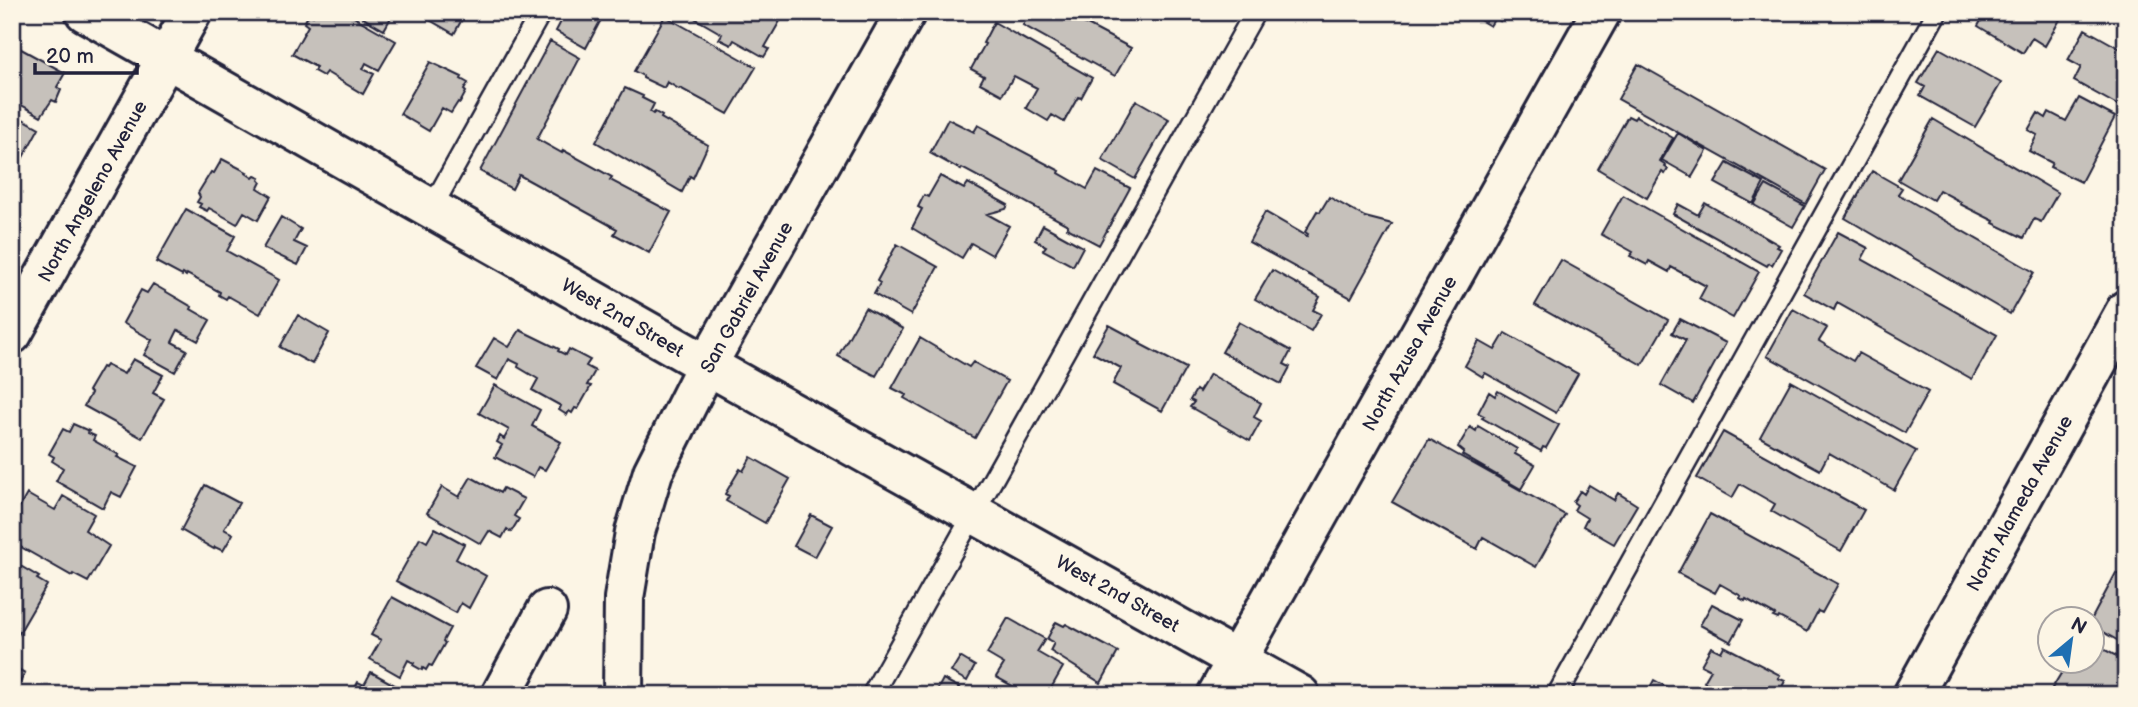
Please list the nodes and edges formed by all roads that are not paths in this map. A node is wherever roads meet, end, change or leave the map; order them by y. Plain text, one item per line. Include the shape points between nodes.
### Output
1 (85, 12) edge
2 (192, 12) edge
3 (541, 12) edge
4 (905, 12) edge
5 (1255, 12) edge
6 (1601, 12) edge
7 (1937, 12) edge
8 (166, 58) junction
9 (431, 209) junction
10 (2126, 310) edge
11 (12, 334) edge
12 (708, 365) junction
13 (974, 513) junction
14 (547, 610) dead end
15 (1237, 659) junction
16 (501, 695) edge
17 (623, 695) edge
18 (872, 695) edge
19 (1217, 695) edge
20 (1300, 695) edge
21 (1558, 695) edge
22 (1913, 695) edge

1 - 8 street, West 2nd Street
2 - 8 street, North Angeleno Avenue
3 - 9 lane
4 - 12 street, San Gabriel Avenue
5 - 13 lane
6 - 15 street, North Azusa Avenue
7 - 21 lane
8 - 9 street, West 2nd Street
8 - 11 street, North Angeleno Avenue
9 - 12 street, West 2nd Street
10 - 22 street, North Alameda Avenue
12 - 13 street, West 2nd Street
12 - 17 street, San Gabriel Avenue via 653,472 635,532 624,597
13 - 15 street, West 2nd Street
13 - 18 lane
14 - 16 street
15 - 19 street, North Azusa Avenue
15 - 20 street, West 2nd Street

